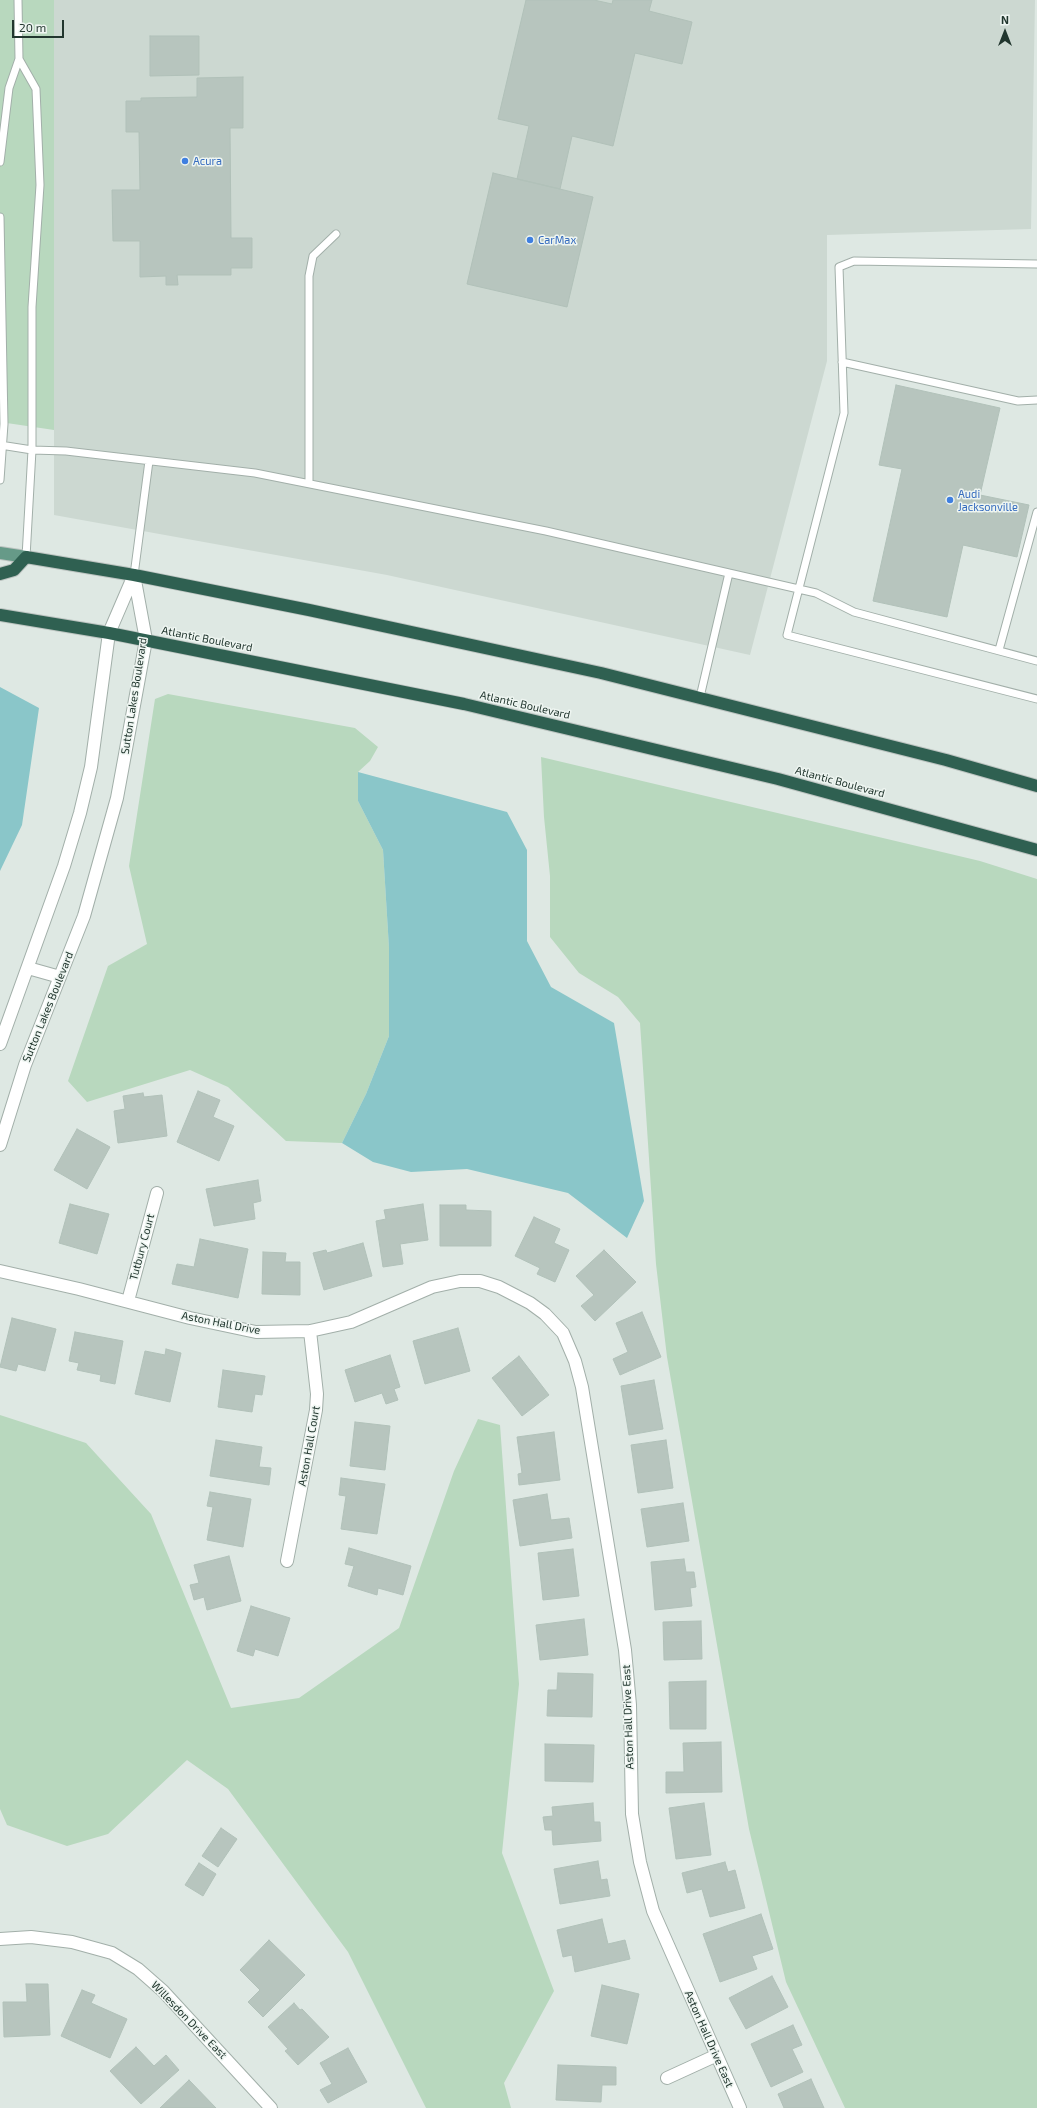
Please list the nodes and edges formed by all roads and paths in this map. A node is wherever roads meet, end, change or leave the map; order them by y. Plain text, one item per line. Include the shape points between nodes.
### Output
1 (18, 0) edge
2 (19, 59) junction
3 (0, 162) edge
4 (0, 217) edge
5 (336, 234) dead end
6 (1037, 264) edge
7 (842, 362) junction
8 (1037, 400) edge
9 (2, 445) edge
10 (32, 450) junction
11 (149, 461) junction
12 (0, 480) edge
13 (309, 483) junction
14 (1037, 512) edge
15 (0, 554) edge
16 (26, 557) junction
17 (729, 573) junction
18 (0, 574) edge
19 (134, 575) junction
20 (798, 589) junction
21 (0, 615) edge
22 (109, 633) junction
23 (146, 640) junction
24 (999, 650) junction
25 (1037, 661) edge
26 (700, 697) junction
27 (1037, 699) edge
28 (1037, 786) edge
29 (1037, 850) edge
30 (28, 968) junction
31 (60, 977) junction
32 (0, 1044) edge
33 (0, 1145) edge
34 (156, 1193) dead end
35 (0, 1271) edge
36 (128, 1301) junction
37 (530, 1303) joint
38 (310, 1331) junction
39 (287, 1561) dead end
40 (0, 1939) edge
41 (715, 2056) junction
42 (667, 2078) dead end
43 (271, 2108) edge
44 (740, 2108) edge

1 - 2 lane
2 - 3 lane via 8,88
2 - 10 lane via 36,89 40,185 32,307
4 - 9 lane
5 - 13 lane via 313,256 308,276
6 - 7 lane via 854,261 839,267
7 - 8 lane via 1018,401
7 - 20 lane via 844,413
9 - 10 lane
9 - 12 lane
10 - 11 lane via 66,451
10 - 16 lane
11 - 13 lane
11 - 19 lane
13 - 17 lane via 546,531
14 - 24 lane
15 - 16 main road
16 - 18 highway via 14,570
16 - 19 highway
17 - 20 lane
17 - 26 lane
19 - 22 street
19 - 23 street, Sutton Lakes Boulevard
19 - 26 highway via 477,645
20 - 24 lane via 816,593 854,612
20 - 27 lane via 787,635
21 - 22 highway, Atlantic Boulevard
22 - 23 highway, Atlantic Boulevard
22 - 30 street via 91,767 80,813
23 - 29 highway, Atlantic Boulevard via 464,704 619,740 891,809
23 - 31 street, Sutton Lakes Boulevard via 109,831 84,916
24 - 25 lane
26 - 28 highway
30 - 31 street
30 - 32 street
31 - 33 street, Sutton Lakes Boulevard via 25,1065
34 - 36 street, Tutbury Court
35 - 36 street, Aston Hall Drive
36 - 38 street, Aston Hall Drive via 256,1332
37 - 38 street, Aston Hall Drive via 499,1286 480,1281 460,1281 432,1287 351,1322
37 - 41 street, Aston Hall Drive East via 563,1332 582,1387 625,1650 630,1705 632,1814 640,1862 653,1911
38 - 39 street, Aston Hall Court via 317,1394 316,1410
40 - 43 street, Willesdon Drive East via 31,1937 72,1942 112,1953 138,1969 163,1991
41 - 42 street
41 - 44 street, Aston Hall Drive East

